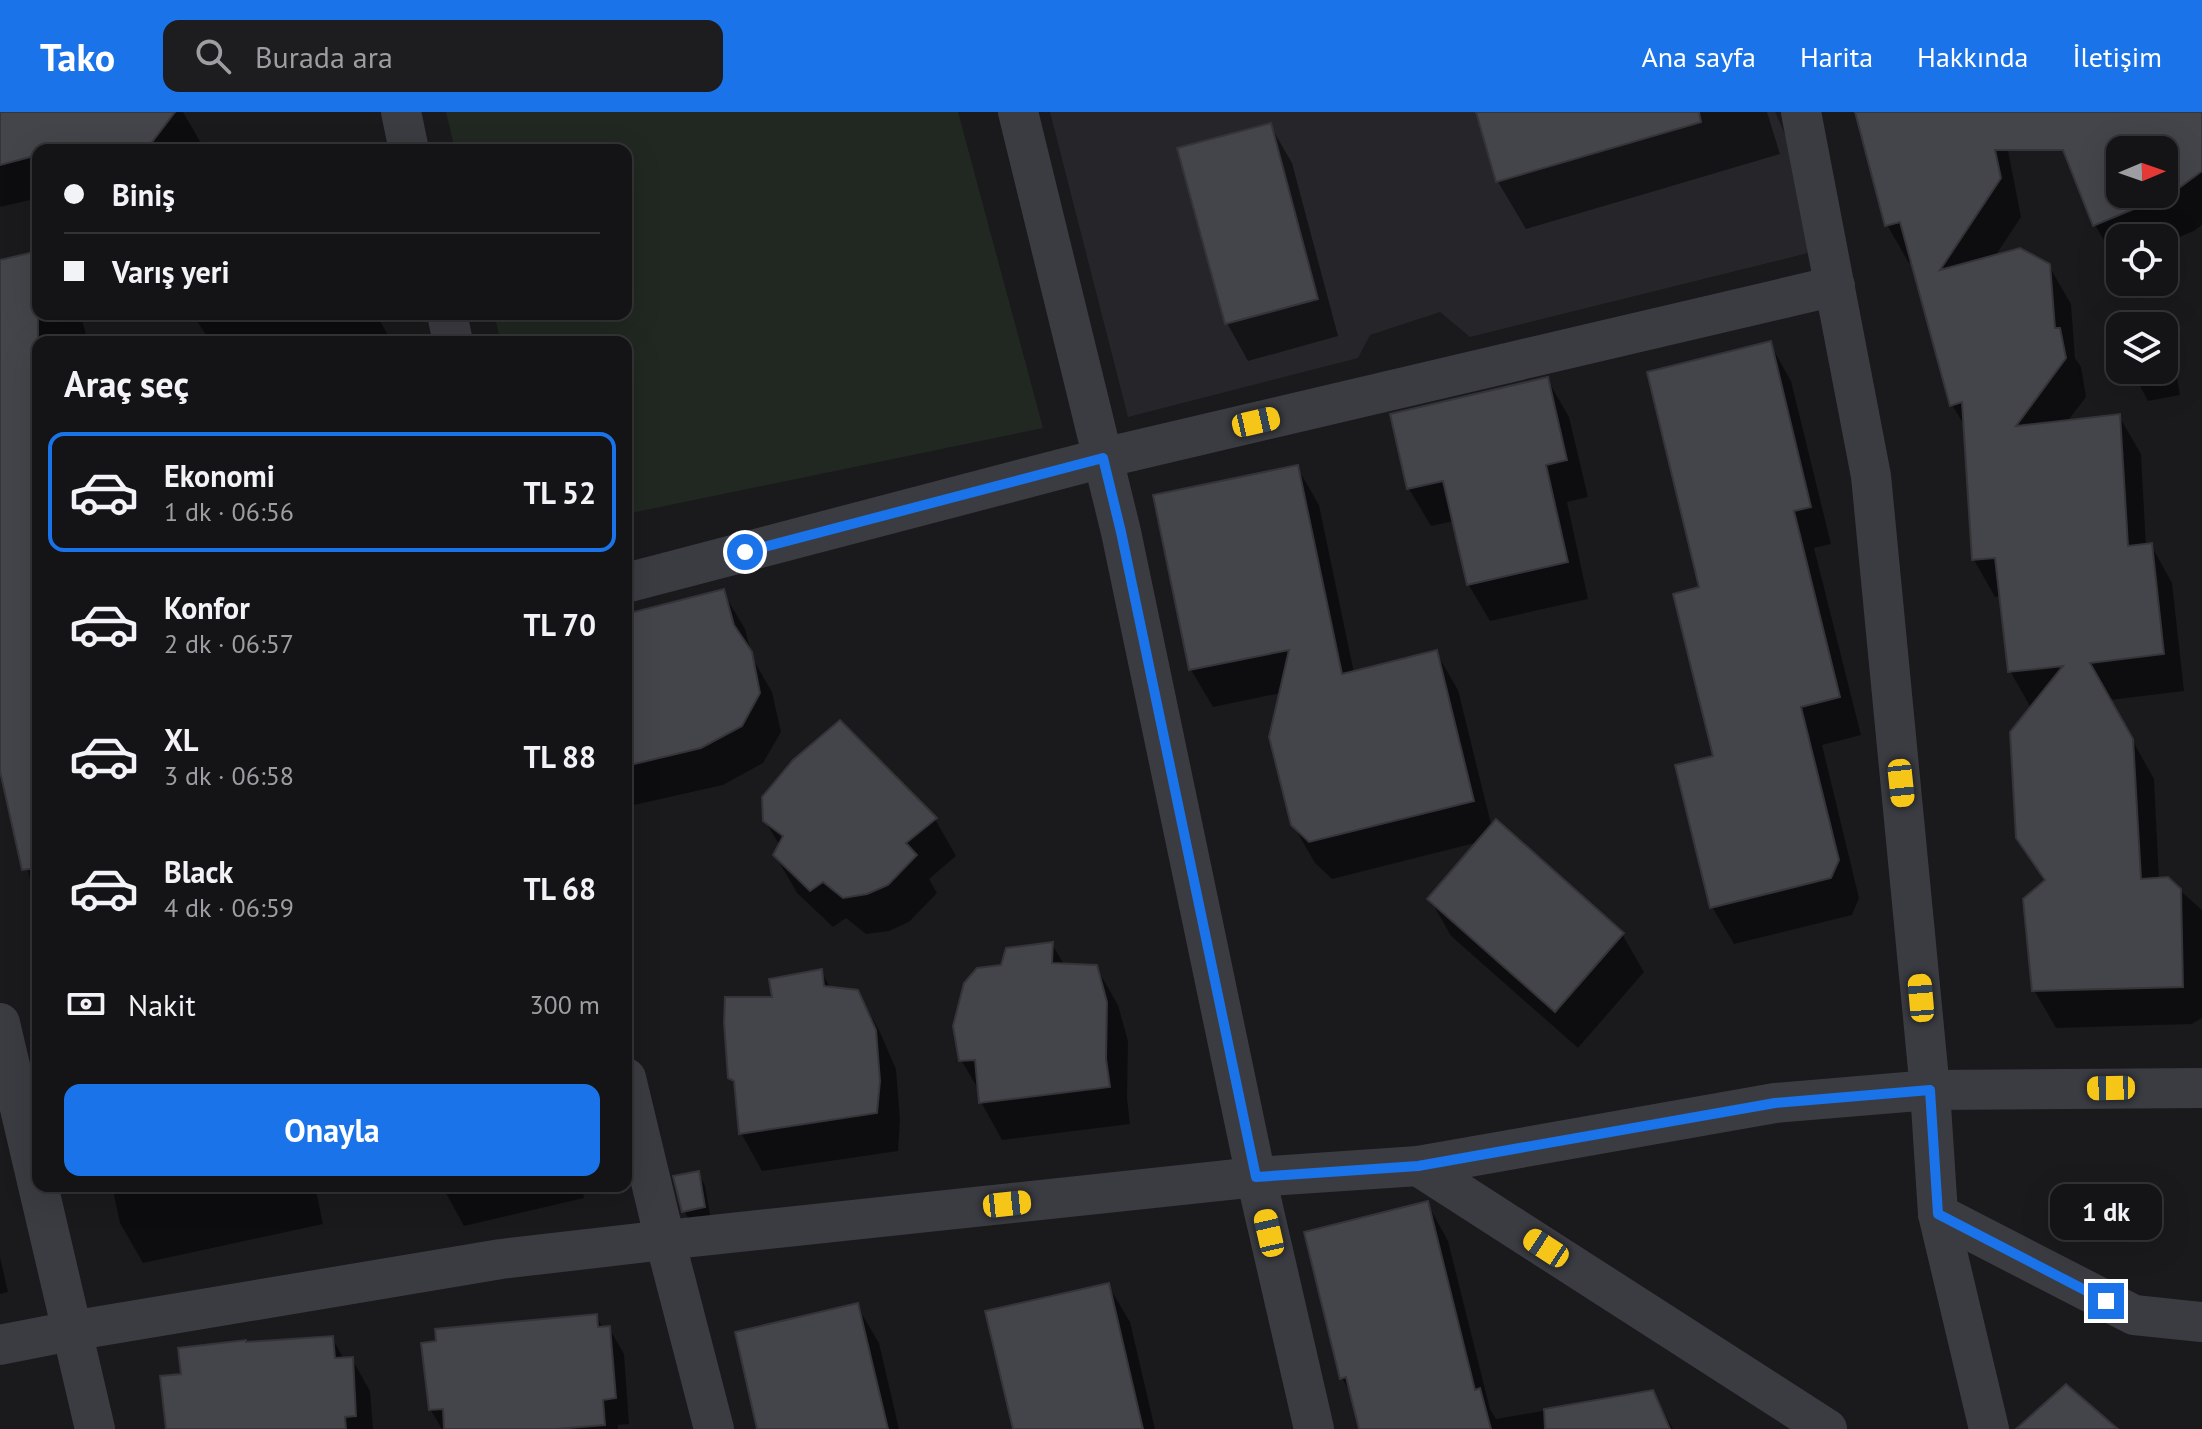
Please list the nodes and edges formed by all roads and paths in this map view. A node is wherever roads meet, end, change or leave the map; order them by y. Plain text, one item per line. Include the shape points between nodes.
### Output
1 (401, 112) edge
2 (1018, 112) edge
3 (1801, 112) edge
4 (408, 144) edge
5 (1835, 286) junction
6 (1103, 458) junction
7 (632, 581) edge
8 (0, 1023) edge
9 (2202, 1088) edge
10 (1930, 1090) junction
11 (632, 1103) edge
12 (32, 1162) edge
13 (1418, 1166) junction
14 (1256, 1177) junction
15 (39, 1192) edge
16 (1938, 1214) junction
17 (665, 1240) junction
18 (2202, 1322) edge
19 (71, 1331) junction
20 (0, 1345) edge
21 (95, 1429) edge
22 (714, 1429) edge
23 (1314, 1429) edge
24 (1827, 1429) edge
25 (1989, 1429) edge

1 - 4 street
2 - 6 street
3 - 5 street
5 - 6 street
5 - 10 street via 1871,476
6 - 7 street
6 - 14 street
8 - 12 street
9 - 10 street
10 - 13 street via 1775,1103
10 - 16 street
11 - 17 street
13 - 14 street
13 - 24 street
14 - 17 street
14 - 23 street
15 - 19 street
16 - 18 street via 2134,1315
16 - 25 street
17 - 19 street via 501,1259
17 - 22 street
19 - 20 street
19 - 21 street

